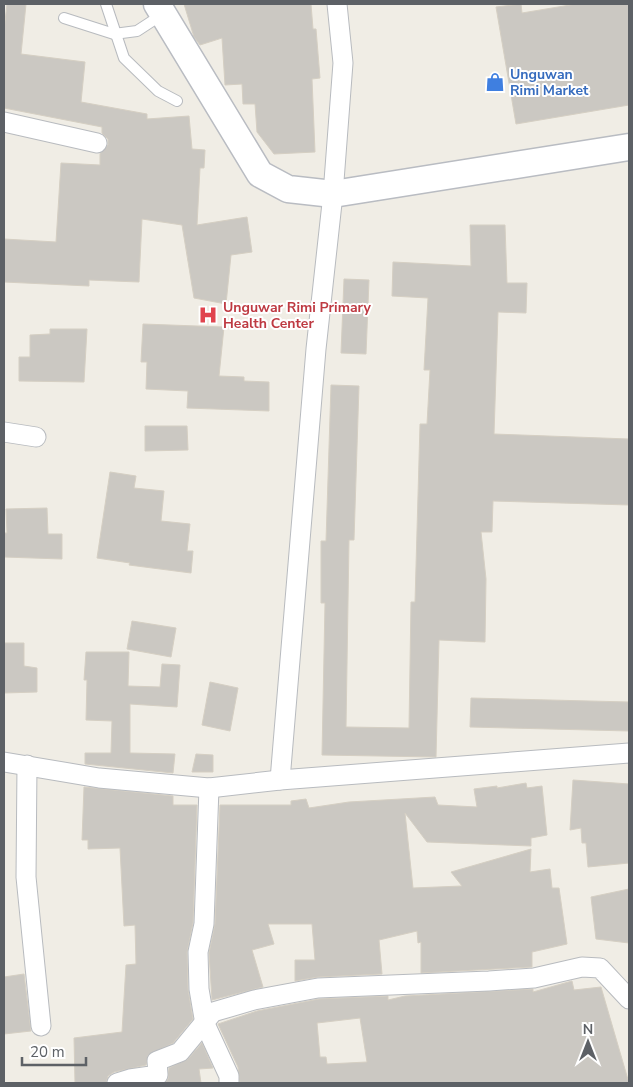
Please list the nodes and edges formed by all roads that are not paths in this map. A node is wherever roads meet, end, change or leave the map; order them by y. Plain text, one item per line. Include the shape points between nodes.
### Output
1 (106, 4) edge
2 (336, 4) edge
3 (160, 9) edge
4 (64, 18) dead end
5 (114, 34) junction
6 (177, 101) dead end
7 (4, 122) edge
8 (97, 143) dead end
9 (629, 148) edge
10 (333, 194) junction
11 (4, 432) edge
12 (36, 437) dead end
13 (629, 753) edge
14 (4, 762) edge
15 (27, 765) junction
16 (280, 780) junction
17 (209, 788) junction
18 (629, 999) edge
19 (205, 1024) junction
20 (41, 1026) dead end
21 (117, 1083) edge
22 (229, 1083) edge

1 - 5 lane
2 - 10 street via 343,63
3 - 5 lane via 137,31
3 - 10 street via 260,174 288,189
4 - 5 lane
5 - 6 lane via 124,58 158,91
7 - 8 street
9 - 10 street
10 - 16 street via 316,349
11 - 12 street
13 - 16 street
14 - 15 street
15 - 17 street via 99,778
15 - 20 street via 26,877
16 - 17 street
17 - 19 street via 204,924 198,952 199,989
18 - 19 street via 600,968 582,968 534,978 419,986 318,988 254,1000 213,1012
19 - 21 street via 180,1052 156,1061 158,1075
19 - 22 street via 229,1076

